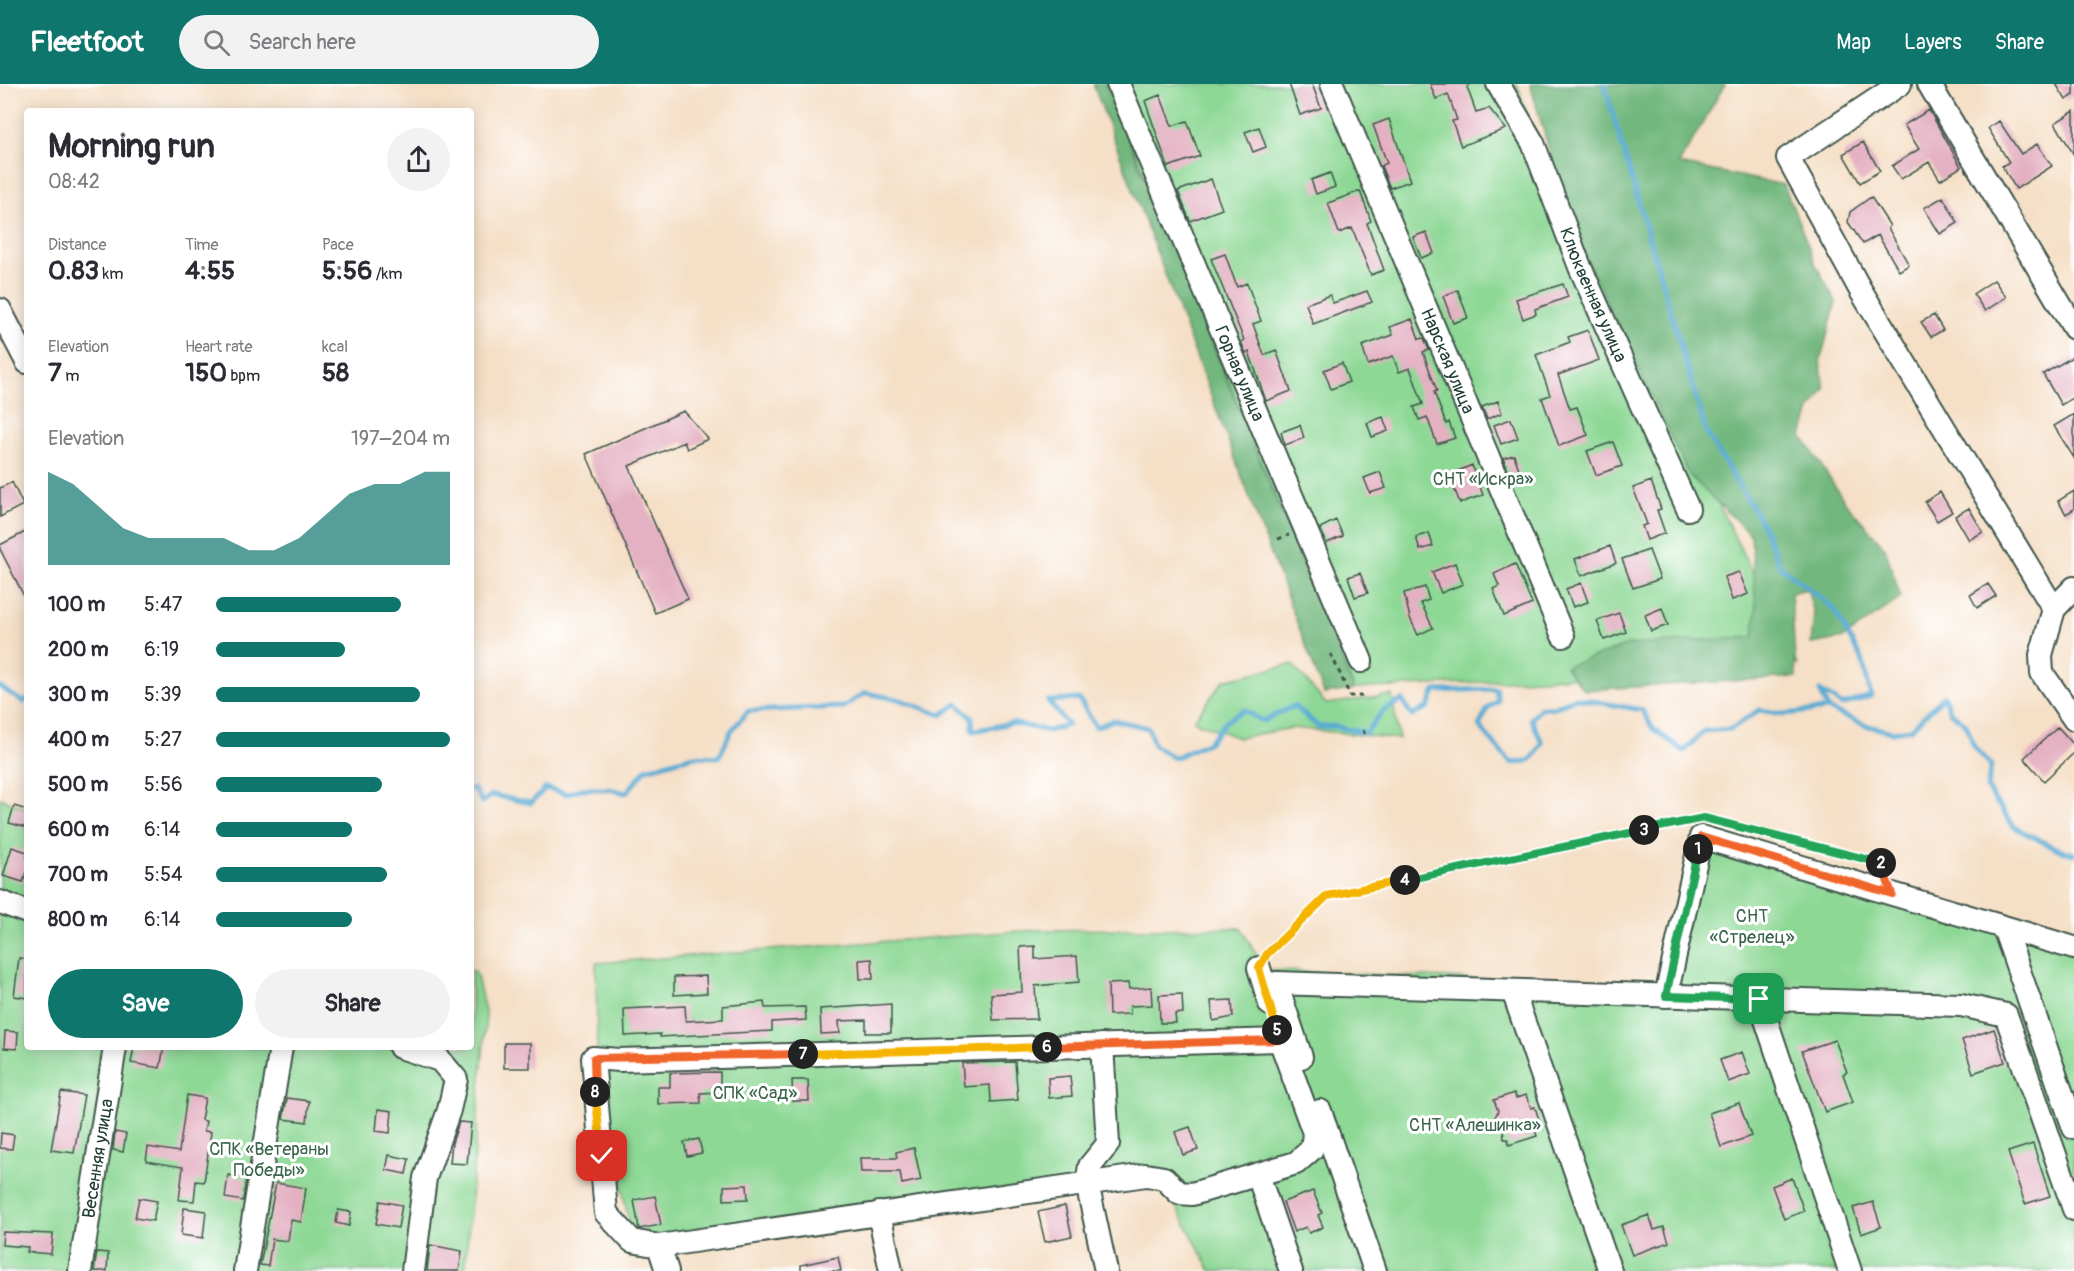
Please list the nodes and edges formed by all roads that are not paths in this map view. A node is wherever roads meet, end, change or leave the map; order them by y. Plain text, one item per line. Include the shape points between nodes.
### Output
1 (1118, 84) edge
2 (1332, 84) edge
3 (1498, 84) edge
4 (1900, 84) edge
5 (1929, 84) edge
6 (0, 310) edge
7 (2074, 328) edge
8 (24, 356) edge
9 (1688, 509) dead end
10 (2074, 588) edge
11 (2054, 609) junction
12 (1563, 636) dead end
13 (1361, 661) dead end
14 (2074, 719) edge
15 (0, 902) edge
16 (24, 911) edge
17 (2004, 928) junction
18 (2074, 948) edge
19 (1259, 968) road end
20 (1514, 991) junction
21 (1666, 996) junction
22 (1759, 999) junction
23 (1280, 1040) junction
24 (1102, 1045) junction
25 (115, 1050) edge
26 (281, 1050) edge
27 (409, 1050) edge
28 (2067, 1085) edge
29 (2074, 1128) edge
30 (1258, 1174) junction
31 (1087, 1183) junction
32 (2074, 1209) edge
33 (879, 1214) junction
34 (663, 1257) edge
35 (80, 1271) edge
36 (245, 1271) edge
37 (412, 1271) edge
38 (891, 1271) edge
39 (1106, 1271) edge
40 (1292, 1271) edge
41 (1375, 1271) edge
42 (1610, 1271) edge
43 (1850, 1271) edge

1 - 13 street, Горная улица
2 - 12 street, Нарская улица
3 - 9 street, Клюквенная улица via 1533,143 1580,267
4 - 11 street via 1788,158 1862,291
5 - 7 street
6 - 8 street
10 - 11 street
11 - 14 street via 2041,655 2042,673
15 - 16 street
17 - 18 street
17 - 21 street via 1701,837
17 - 28 street
19 - 23 street
20 - 21 street
20 - 41 street via 1276,983
20 - 42 street
21 - 22 street
22 - 32 street via 1961,1005 2006,1015
22 - 43 street
23 - 24 street
23 - 30 street via 1314,1133 1312,1149 1296,1163
24 - 31 street via 1108,1144 1090,1166
24 - 34 street via 594,1058 606,1213 632,1241
25 - 35 street, Весенняя улица
26 - 36 street
27 - 37 street via 440,1060 456,1079 425,1178
28 - 29 street
30 - 31 street via 1192,1194 1179,1193 1164,1178 1146,1174
30 - 40 street
31 - 33 street
31 - 39 street
33 - 34 street
33 - 38 street

